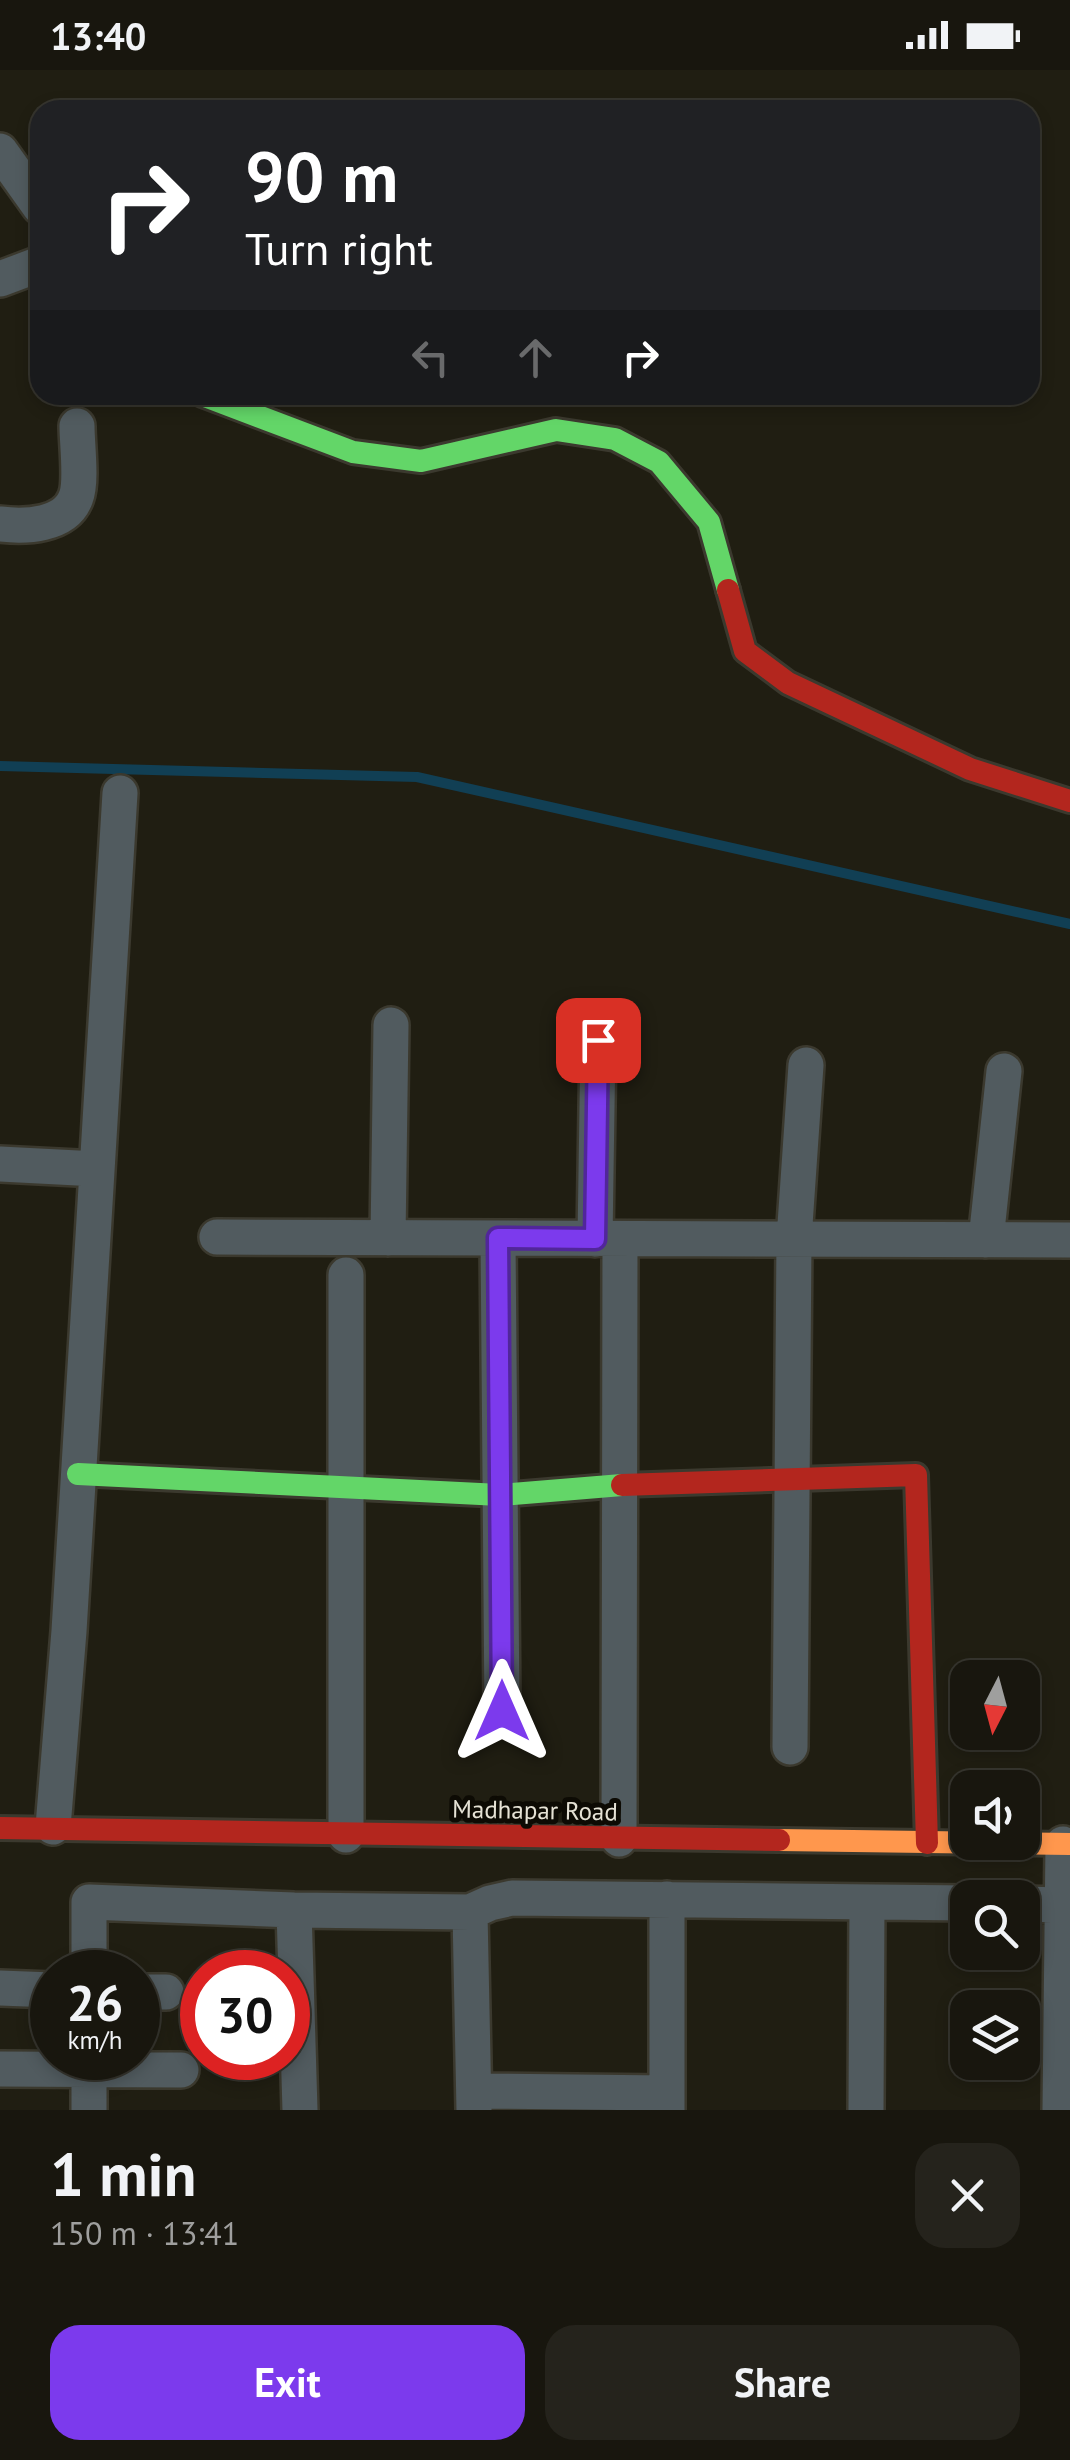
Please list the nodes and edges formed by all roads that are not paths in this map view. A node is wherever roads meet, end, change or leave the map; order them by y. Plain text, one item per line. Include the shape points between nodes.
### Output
1 (0, 151) edge
2 (30, 193) edge
3 (30, 268) edge
4 (0, 280) edge
5 (229, 405) edge
6 (77, 426) dead end
7 (0, 524) edge
8 (120, 794) dead end
9 (1070, 801) edge
10 (390, 1025) dead end
11 (598, 1040) dead end
12 (806, 1065) dead end
13 (1004, 1071) dead end
14 (0, 1164) edge
15 (97, 1169) junction
16 (217, 1236) dead end
17 (388, 1238) junction
18 (498, 1238) junction
19 (608, 1239) junction
20 (794, 1239) junction
21 (986, 1240) junction
22 (1070, 1240) edge
23 (346, 1275) dead end
24 (78, 1474) junction
25 (791, 1478) junction
26 (618, 1485) junction
27 (346, 1490) junction
28 (500, 1496) junction
29 (502, 1711) dead end
30 (790, 1747) dead end
31 (53, 1827) junction
32 (0, 1828) edge
33 (346, 1835) junction
34 (619, 1839) junction
35 (927, 1842) junction
36 (1066, 1844) edge
37 (667, 1899) junction
38 (868, 1902) junction
39 (950, 1904) edge
40 (1040, 1904) edge
41 (1062, 1905) junction
42 (294, 1910) junction
43 (470, 1912) junction
44 (89, 1950) edge
45 (0, 1988) edge
46 (30, 1989) edge
47 (30, 2068) edge
48 (0, 2070) edge
49 (89, 2080) edge
50 (474, 2100) edge
51 (667, 2102) edge
52 (89, 2110) edge
53 (300, 2110) edge
54 (866, 2110) edge
55 (1060, 2110) edge

1 - 2 street
3 - 4 street
5 - 9 street via 354,452 421,461 556,430 615,439 659,462 709,522 745,650 788,683 970,769
6 - 7 street via 77,496 66,512 46,522
8 - 15 street
10 - 17 street
11 - 19 street
12 - 20 street
13 - 21 street
14 - 15 street
15 - 24 street
16 - 17 street
17 - 18 street
18 - 19 street
18 - 28 street
19 - 20 street
19 - 26 street
20 - 21 street
20 - 25 street
21 - 22 street
23 - 27 street
24 - 27 street
24 - 31 street
25 - 26 street
25 - 30 street
25 - 35 street via 916,1475
26 - 28 street
26 - 34 street
27 - 28 street
27 - 33 street
28 - 29 street
31 - 32 street, Madhapar Road
31 - 33 street, Madhapar Road
33 - 34 street, Madhapar Road
34 - 35 street, Madhapar Road
35 - 36 street, Madhapar Road
36 - 41 street
37 - 38 street
37 - 43 street via 512,1898
37 - 51 street
38 - 39 street
38 - 54 street
40 - 41 street
41 - 55 street
42 - 43 street
42 - 44 street via 89,1902
42 - 53 street
43 - 50 street
45 - 46 street
47 - 48 street
49 - 52 street
50 - 51 street

